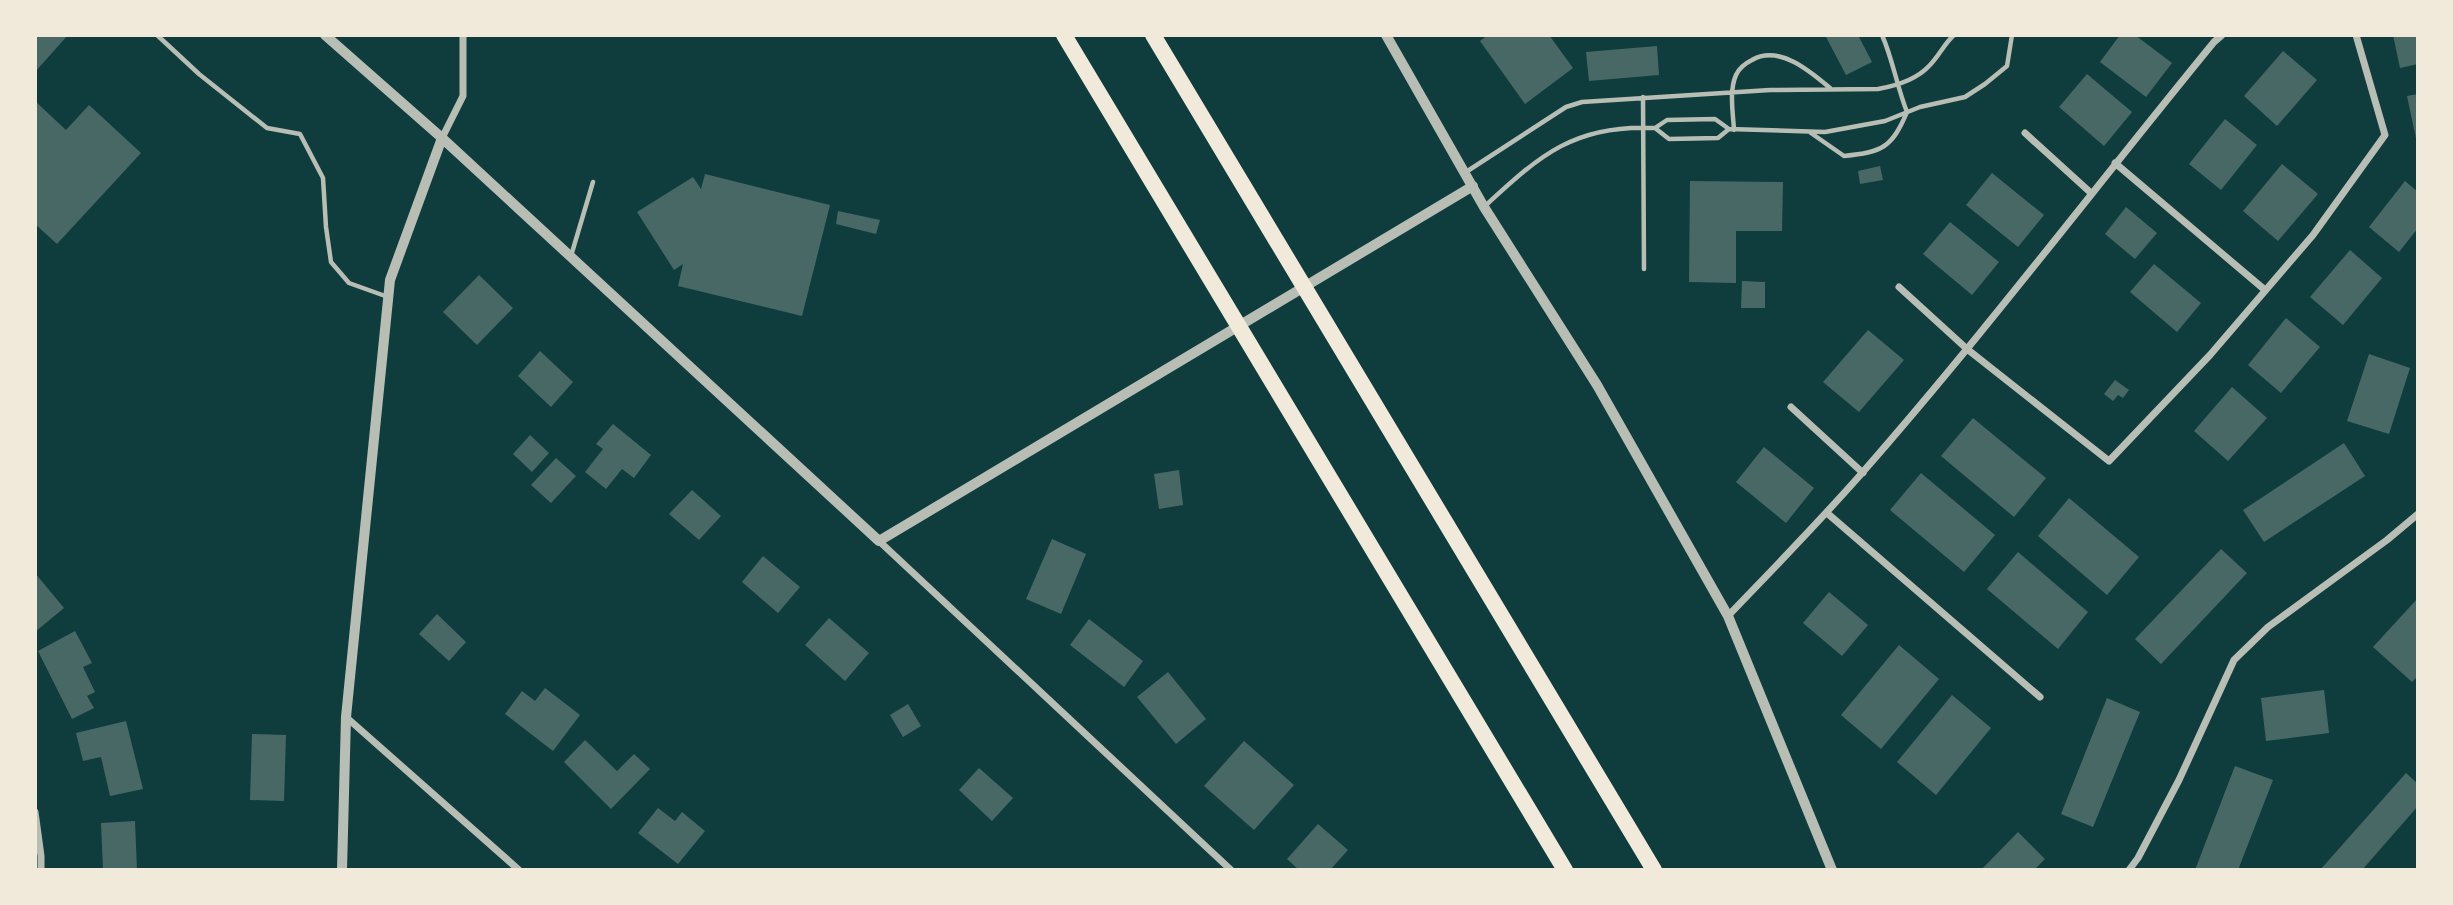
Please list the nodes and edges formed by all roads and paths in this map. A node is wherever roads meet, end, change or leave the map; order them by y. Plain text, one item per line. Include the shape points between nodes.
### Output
1 (157, 35) edge
2 (325, 35) edge
3 (463, 35) edge
4 (1064, 35) edge
5 (1153, 35) edge
6 (1386, 35) edge
7 (1882, 35) edge
8 (1954, 35) edge
9 (2012, 35) edge
10 (2206, 35) edge
11 (2222, 35) edge
12 (2356, 35) edge
13 (2214, 42) junction
14 (1897, 86) junction
15 (1831, 89) junction
16 (1732, 91) junction
17 (1643, 97) junction
18 (1907, 112) junction
19 (1644, 127) junction
20 (1655, 128) junction
21 (1732, 130) junction
22 (1809, 132) junction
23 (2025, 133) dead end
24 (442, 138) junction
25 (2115, 163) junction
26 (1466, 172) junction
27 (593, 182) dead end
28 (1473, 186) junction
29 (2091, 193) junction
30 (1485, 207) junction
31 (571, 257) junction
32 (1644, 269) dead end
33 (1899, 287) dead end
34 (2265, 289) junction
35 (388, 297) junction
36 (1967, 349) junction
37 (1791, 407) dead end
38 (1863, 472) junction
39 (1826, 513) junction
40 (2418, 514) edge
41 (879, 541) junction
42 (1728, 616) junction
43 (2040, 697) dead end
44 (346, 717) junction
45 (35, 812) edge
46 (41, 870) edge
47 (342, 870) edge
48 (519, 870) edge
49 (1231, 870) edge
50 (1565, 870) edge
51 (1654, 870) edge
52 (1832, 870) edge
53 (2129, 870) edge

1 - 35 lane via 267,128 300,134 323,178 331,262 349,283
2 - 24 street
3 - 24 street via 463,96
4 - 50 highway
5 - 51 highway
6 - 26 street
7 - 14 lane
8 - 14 lane via 1929,67
9 - 18 lane via 2007,66 1985,84 1965,97
10 - 13 street
11 - 13 street
12 - 34 street via 2385,135 2313,235
13 - 25 street
14 - 15 lane
14 - 18 lane
15 - 16 lane
15 - 16 lane via 1788,59 1771,55 1744,64
16 - 17 lane
16 - 21 lane
17 - 19 lane
17 - 26 lane via 1566,107
18 - 22 lane via 1885,121
18 - 22 lane via 1897,135 1866,154 1844,156
19 - 20 lane
19 - 30 lane via 1580,136 1527,167
19 - 32 lane
20 - 21 lane via 1667,120 1715,119
20 - 21 lane via 1669,139 1718,138
21 - 22 lane
23 - 29 street
24 - 31 street
24 - 35 street via 390,280
25 - 29 street
25 - 34 street
26 - 28 street
27 - 31 lane
28 - 30 street
28 - 41 street
29 - 36 street
30 - 42 street via 1597,385
31 - 41 street
33 - 36 street
34 - 36 street via 2210,355 2109,461
35 - 44 street
36 - 38 street
37 - 38 street
38 - 39 street
39 - 42 street
39 - 43 street
40 - 53 street via 2268,627 2234,660 2179,780
41 - 49 street
42 - 52 street
44 - 47 street
44 - 48 street
45 - 46 street

